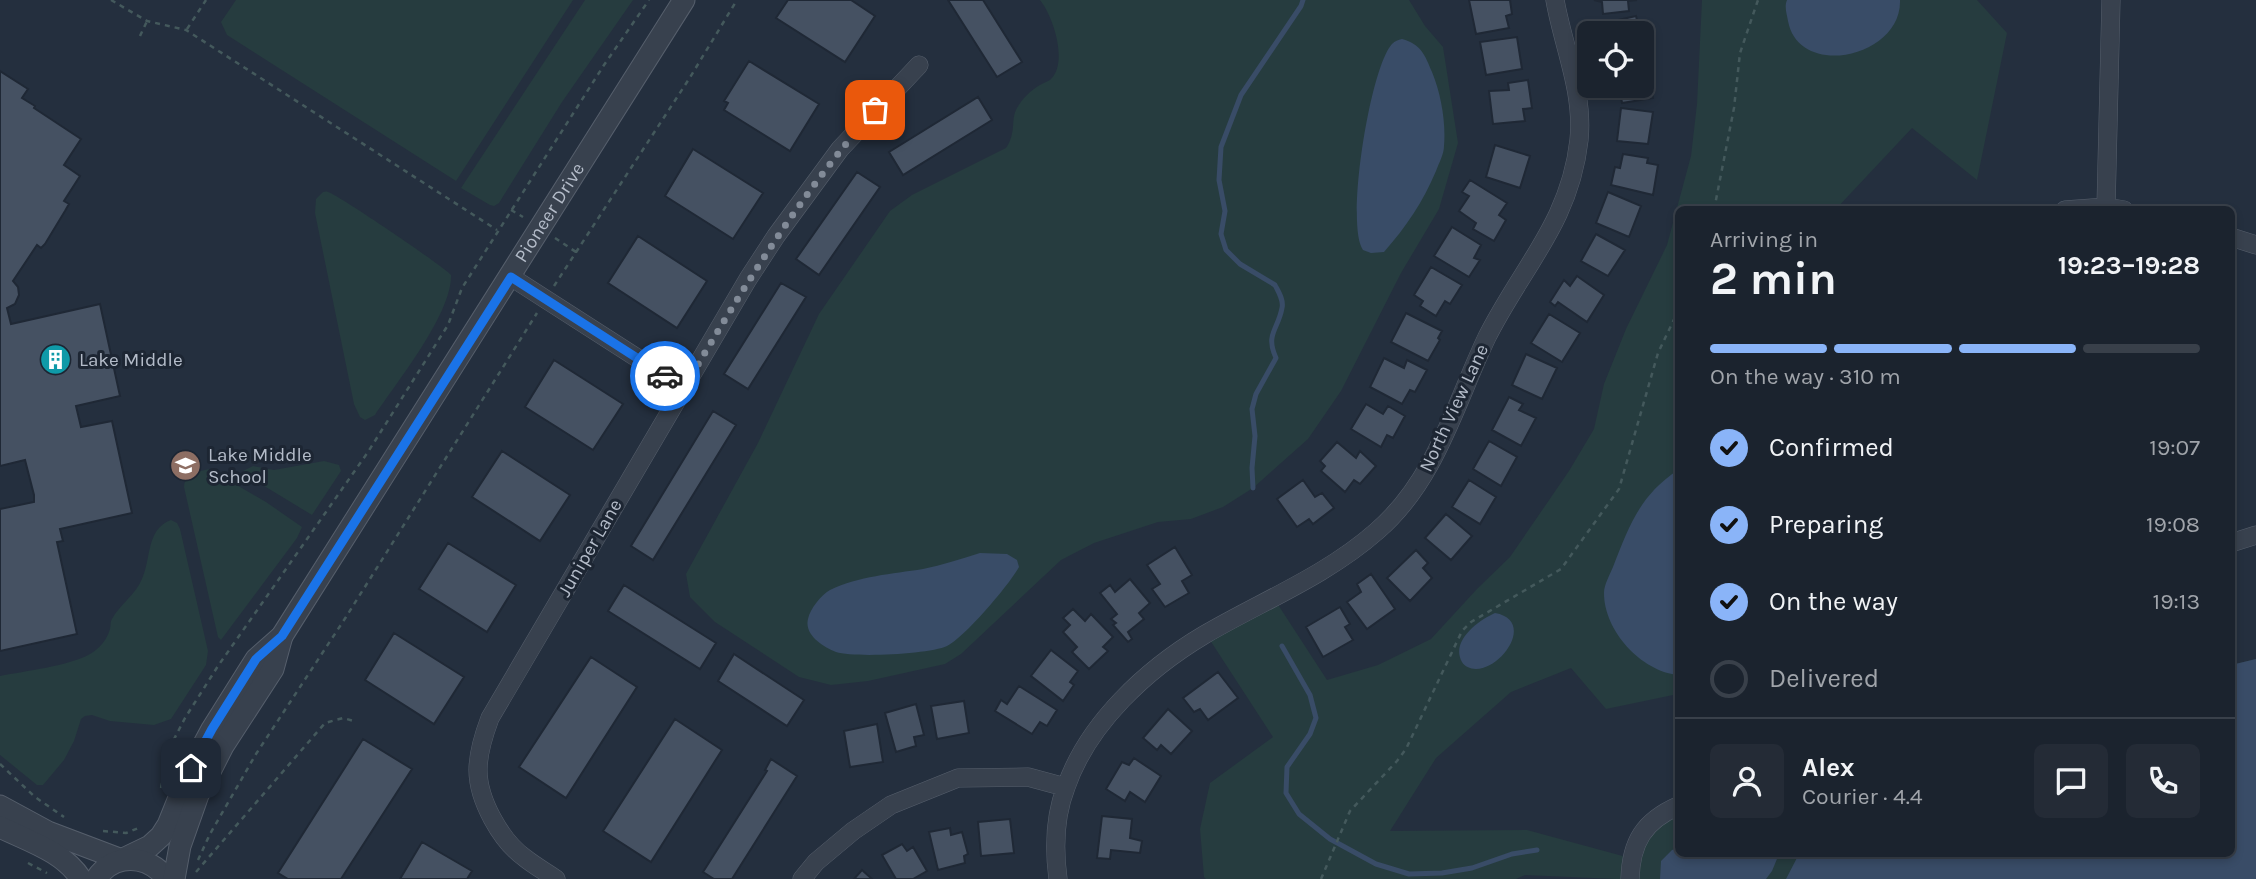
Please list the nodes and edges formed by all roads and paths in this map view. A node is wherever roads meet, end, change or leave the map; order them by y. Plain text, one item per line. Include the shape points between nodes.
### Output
1 (111, 0) edge
2 (206, 0) edge
3 (649, 0) edge
4 (684, 0) edge
5 (737, 0) edge
6 (1555, 0) edge
7 (1758, 0) edge
8 (2111, 0) edge
9 (147, 21) junction
10 (186, 30) junction
11 (140, 36) dead end
12 (919, 65) dead end
13 (1715, 206) edge
14 (2106, 206) edge
15 (498, 230) junction
16 (2235, 238) edge
17 (2256, 244) edge
18 (511, 277) junction
19 (555, 284) dead end
20 (1675, 317) edge
21 (534, 318) dead end
22 (684, 388) junction
23 (2256, 536) edge
24 (2235, 542) edge
25 (282, 636) junction
26 (354, 721) dead end
27 (0, 764) edge
28 (1065, 787) junction
29 (161, 791) dead end
30 (0, 806) edge
31 (1675, 807) edge
32 (65, 817) dead end
33 (145, 824) dead end
34 (0, 827) edge
35 (98, 831) dead end
36 (22, 859) dead end
37 (123, 859) junction
38 (50, 875) dead end
39 (81, 879) edge
40 (96, 879) edge
41 (167, 879) edge
42 (173, 879) edge
43 (556, 879) edge
44 (802, 879) edge
45 (1058, 879) edge
46 (1321, 879) edge
47 (1630, 879) edge

1 - 9 path
2 - 10 path
3 - 15 path
4 - 18 street, Pioneer Drive
5 - 19 path
6 - 28 street, North View Lane via 1576,83 1579,137 1574,169 1549,236 1488,337 1429,467 1379,530 1348,554 1164,662 1103,721
7 - 13 path via 1740,53
8 - 14 street
9 - 10 path
9 - 11 path
10 - 15 path
12 - 22 street, Juniper Lane via 840,149 807,193 748,279
15 - 29 path via 462,288 448,325 368,452 185,718 170,747
16 - 17 street
18 - 22 street
18 - 25 street, Pioneer Drive
20 - 46 path via 1658,354 1619,489 1561,569 1462,631 1406,749 1359,800
21 - 26 path via 256,754 202,848 193,875 325,723 343,718
22 - 43 street, Juniper Lane via 484,735 479,784 494,822 513,848
23 - 24 street
25 - 37 street, Pioneer Drive via 256,659 212,729 161,836
25 - 42 street, Pioneer Drive via 273,669 198,794
27 - 32 path
28 - 44 street via 1028,777 958,778 891,805 853,831
28 - 45 street, North View Lane via 1058,823
30 - 37 street via 48,832
31 - 47 street via 1640,836 1630,858
33 - 35 path via 126,833
34 - 39 street via 59,856
36 - 38 path
37 - 40 street, Pioneer Drive
37 - 41 street via 144,860

